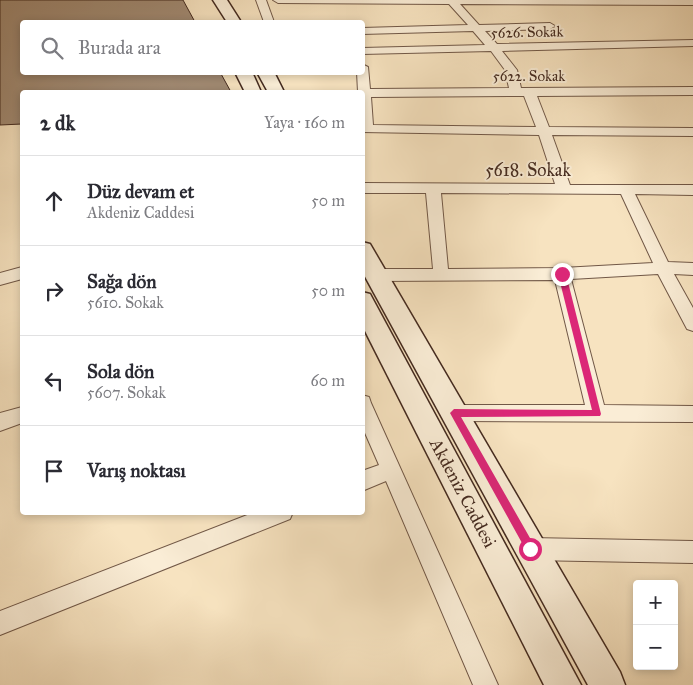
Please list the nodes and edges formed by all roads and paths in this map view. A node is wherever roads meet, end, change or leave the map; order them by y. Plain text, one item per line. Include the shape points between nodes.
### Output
1 (205, 0) edge
2 (220, 0) edge
3 (261, 0) edge
4 (278, 0) edge
5 (452, 1) edge
6 (693, 2) edge
7 (216, 20) edge
8 (233, 20) edge
9 (268, 20) edge
10 (550, 26) dead end
11 (477, 28) junction
12 (365, 31) edge
13 (693, 43) edge
14 (494, 48) junction
15 (365, 51) edge
16 (244, 75) edge
17 (268, 75) edge
18 (363, 75) edge
19 (252, 90) edge
20 (275, 90) edge
21 (364, 90) edge
22 (693, 91) edge
23 (522, 92) junction
24 (365, 93) edge
25 (365, 123) edge
26 (544, 131) junction
27 (693, 132) edge
28 (365, 188) edge
29 (433, 188) junction
30 (564, 189) junction
31 (626, 190) junction
32 (693, 190) edge
33 (365, 255) edge
34 (663, 268) junction
35 (693, 269) edge
36 (20, 274) edge
37 (441, 274) junction
38 (562, 274) junction
39 (376, 275) junction
40 (0, 279) edge
41 (365, 307) edge
42 (693, 324) edge
43 (365, 410) edge
44 (454, 413) junction
45 (597, 414) junction
46 (693, 414) edge
47 (20, 415) edge
48 (0, 422) edge
49 (392, 470) junction
50 (365, 480) edge
51 (275, 515) edge
52 (530, 549) junction
53 (693, 552) edge
54 (0, 624) edge
55 (486, 685) edge
56 (563, 685) edge
57 (607, 685) edge

1 - 7 main road
2 - 8 main road
3 - 9 street
4 - 5 street
5 - 6 street
5 - 11 street
10 - 11 street
11 - 12 street
11 - 14 street
13 - 14 street, 5626. Sokak
14 - 15 street, 5626. Sokak
14 - 23 street via 511,70
16 - 19 main road
17 - 20 main road
18 - 21 street
22 - 23 street, 5622. Sokak
23 - 24 street, 5622. Sokak
23 - 26 street
25 - 26 street
26 - 27 street
26 - 30 street
28 - 29 street, 5618. Sokak
29 - 30 street, 5618. Sokak
29 - 37 street
30 - 31 street, 5618. Sokak
31 - 32 street, 5618. Sokak
31 - 34 street
33 - 39 main road, Akdeniz Caddesi
34 - 35 street
34 - 38 street
34 - 42 street
36 - 40 street
37 - 38 street
37 - 39 street
38 - 45 street
39 - 44 main road, Akdeniz Caddesi
41 - 56 main road, Akdeniz Caddesi
43 - 49 street
44 - 45 street
44 - 52 main road, Akdeniz Caddesi
45 - 46 street
47 - 48 street
49 - 50 street
49 - 55 street
51 - 54 street
52 - 53 street
52 - 57 main road, Akdeniz Caddesi

